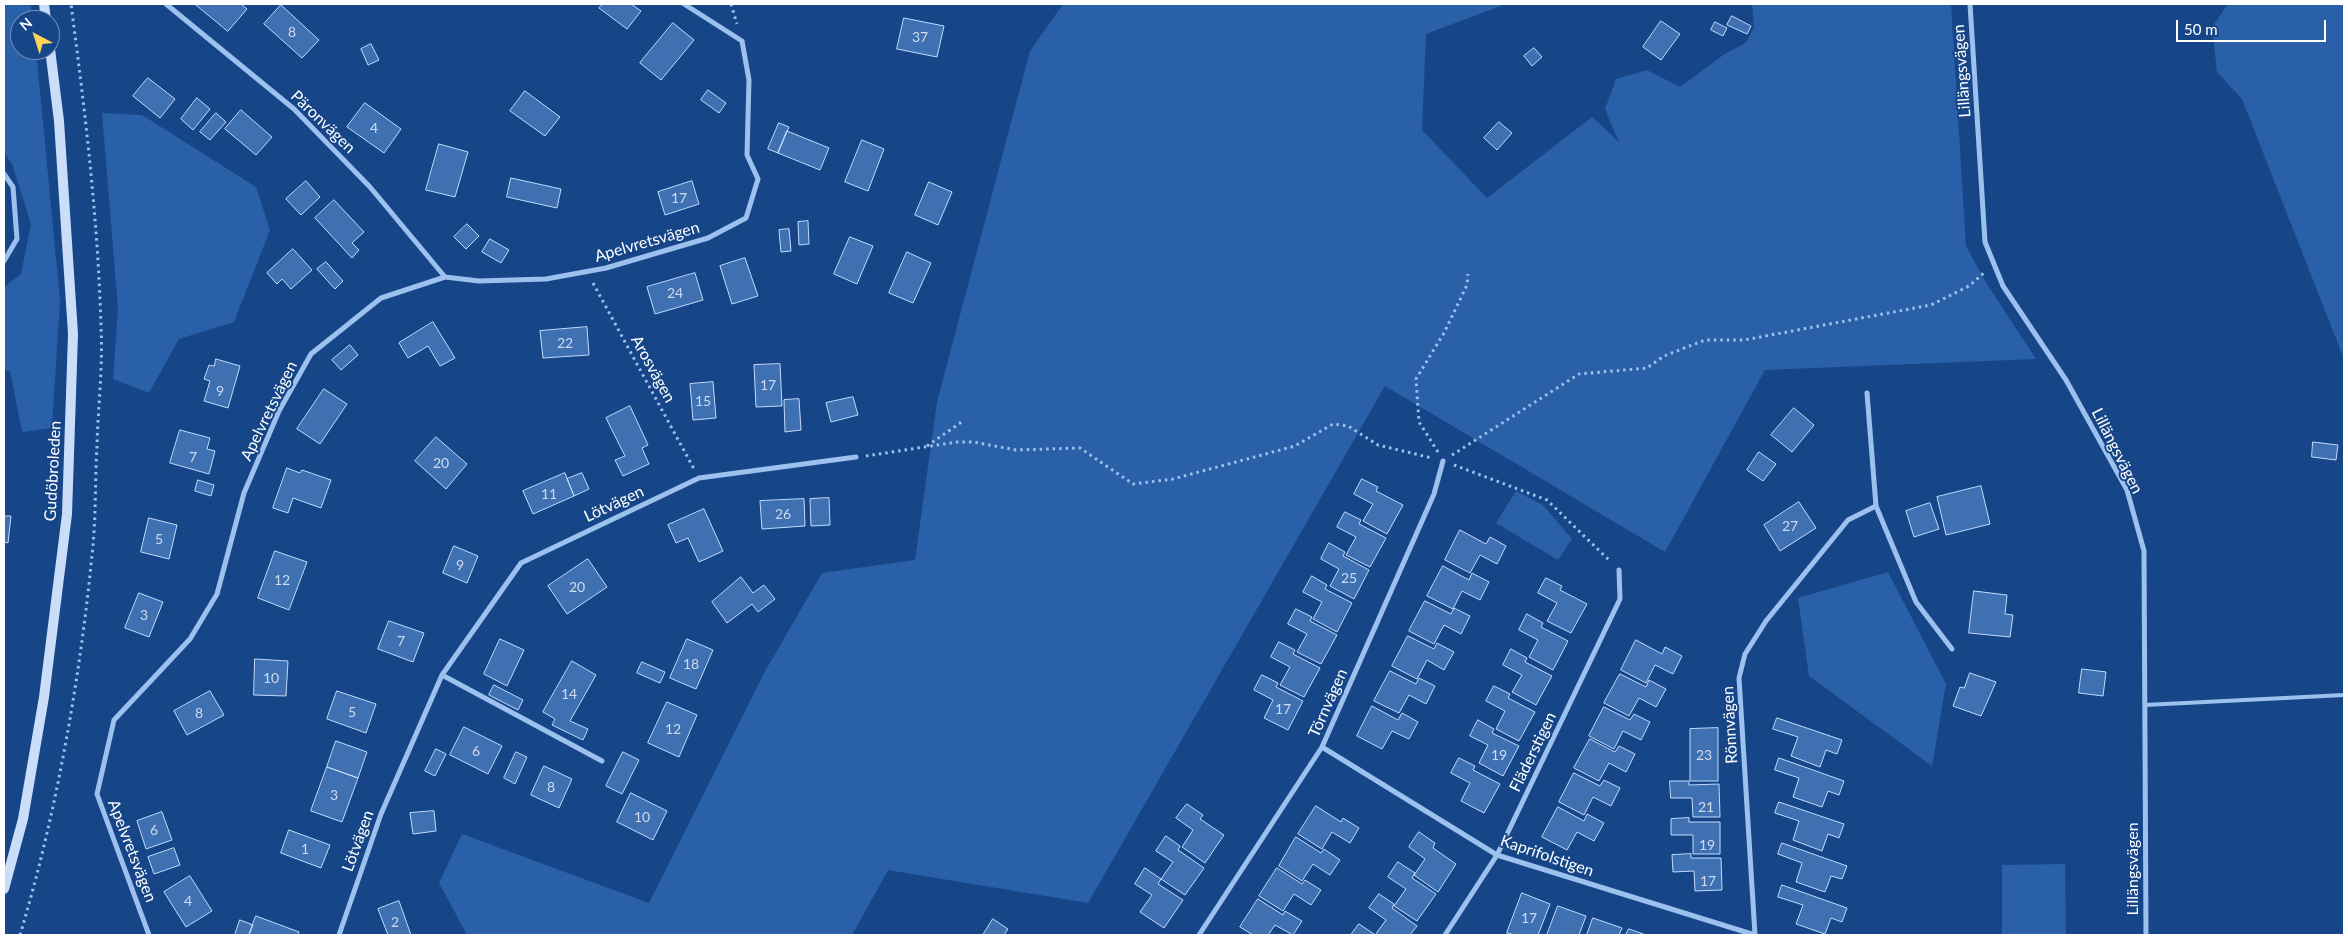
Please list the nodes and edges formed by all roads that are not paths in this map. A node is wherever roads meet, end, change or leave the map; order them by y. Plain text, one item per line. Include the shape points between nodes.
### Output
1 (166, 4) edge
2 (684, 4) edge
3 (1970, 4) edge
4 (51, 60) edge
5 (4, 174) edge
6 (4, 261) edge
7 (445, 277) junction
8 (1867, 393) dead end
9 (856, 457) road end
10 (1443, 461) road end
11 (1876, 506) junction
12 (1619, 570) road end
13 (1952, 649) dead end
14 (442, 675) junction
15 (2344, 695) edge
16 (2145, 705) junction
17 (1322, 746) junction
18 (602, 761) dead end
19 (1497, 855) junction
20 (4, 889) edge
21 (149, 935) edge
22 (339, 935) edge
23 (1199, 935) edge
24 (1445, 935) edge
25 (1755, 935) edge
26 (2146, 935) edge

1 - 7 street, Päronvägen via 294,109 370,187
2 - 7 street, Apelvretsvägen via 742,41 750,80 747,155 758,179 746,218 708,238 586,272 546,279 479,281
3 - 16 street, Lillängsvägen via 1985,242 2003,286 2066,380 2127,490 2144,551
4 - 20 main road, Gudöbroleden via 59,121 73,334 68,514 44,697 23,819
5 - 6 street via 13,186 17,240
7 - 21 street, Apelvretsvägen via 381,298 311,354 279,411 244,493 217,594 190,639 114,720 97,794
8 - 11 street
9 - 14 street, Lötvägen via 699,478 521,562
10 - 17 street, Törnvägen via 1434,494
11 - 13 street via 1916,602
11 - 25 street, Rönnvägen via 1848,520 1766,621 1745,654 1739,678
12 - 19 street, Fläderstigen via 1620,599
14 - 18 street
14 - 22 street, Lötvägen via 381,814
15 - 16 lane
16 - 26 street, Lillängsvägen
17 - 19 street, Kaprifolstigen
17 - 23 street, Törnvägen
19 - 24 street, Fläderstigen
19 - 25 street, Kaprifolstigen

